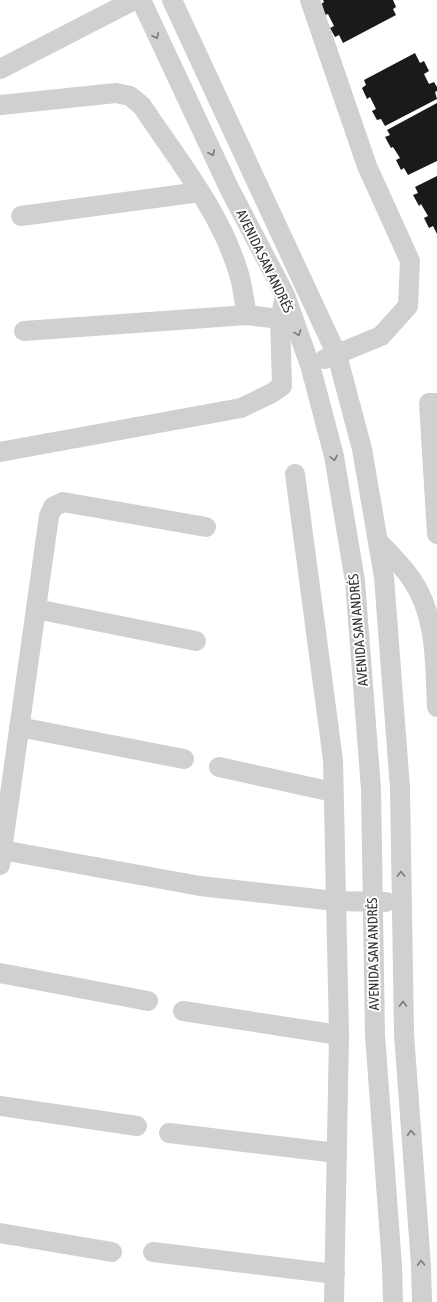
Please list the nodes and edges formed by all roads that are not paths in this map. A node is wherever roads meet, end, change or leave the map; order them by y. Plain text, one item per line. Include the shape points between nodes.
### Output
1 (134, 0) edge
2 (141, 0) edge
3 (172, 0) edge
4 (310, 0) edge
5 (0, 69) edge
6 (1, 105) dead end
7 (200, 192) junction
8 (22, 216) dead end
9 (285, 295) junction
10 (246, 315) junction
11 (280, 318) junction
12 (24, 331) dead end
13 (336, 354) junction
14 (310, 365) junction
15 (437, 403) edge
16 (0, 452) edge
17 (295, 474) dead end
18 (343, 510) junction
19 (206, 528) dead end
20 (437, 534) edge
21 (378, 540) junction
22 (36, 609) junction
23 (196, 641) dead end
24 (436, 679) edge
25 (437, 707) edge
26 (19, 727) junction
27 (184, 759) dead end
28 (219, 767) dead end
29 (333, 792) junction
30 (1, 858) edge
31 (335, 901) junction
32 (373, 901) junction
33 (402, 902) junction
34 (0, 973) edge
35 (148, 1002) dead end
36 (182, 1011) dead end
37 (339, 1035) junction
38 (0, 1106) edge
39 (137, 1126) dead end
40 (170, 1132) dead end
41 (337, 1153) junction
42 (0, 1233) edge
43 (112, 1252) dead end
44 (153, 1252) dead end
45 (335, 1274) junction
46 (334, 1302) edge
47 (393, 1302) edge
48 (422, 1302) edge

1 - 5 street
2 -> 9 street, AVENIDA SAN ANDRÉS via 229,188
3 - 13 street, AVENIDA SAN ANDRÉS
4 - 13 street via 367,166 410,261 408,306 381,336
6 - 7 street via 116,93 130,96 142,106
7 - 8 street
7 - 10 street via 229,246 239,274
9 - 11 street
9 -> 14 street, AVENIDA SAN ANDRÉS
10 - 11 street
10 - 12 street
11 - 16 street via 282,386 241,408
13 - 14 street
13 - 21 street, AVENIDA SAN ANDRÉS via 362,449
14 -> 18 street, AVENIDA SAN ANDRÉS via 334,456
15 - 20 street via 429,403
17 - 29 street via 333,760
18 - 21 street
18 - 32 street, AVENIDA SAN ANDRÉS via 356,596 371,790
19 - 22 street via 63,502 53,507 49,516
21 - 24 street via 413,580 428,612 434,643
33 -> 21 street, AVENIDA SAN ANDRÉS via 400,788 384,577
22 - 23 street
22 - 26 street
24 - 25 street
26 - 27 street
26 - 30 street
28 - 29 street
29 - 31 street
30 - 31 street via 200,886
31 - 32 street
31 - 37 street
32 - 33 street
32 - 47 street, AVENIDA SAN ANDRÉS via 375,1035
48 -> 33 street, AVENIDA SAN ANDRÉS via 404,1034
34 - 35 street
36 - 37 street
37 - 41 street
38 - 39 street
40 - 41 street
41 - 45 street
42 - 43 street
44 - 45 street
45 - 46 street

